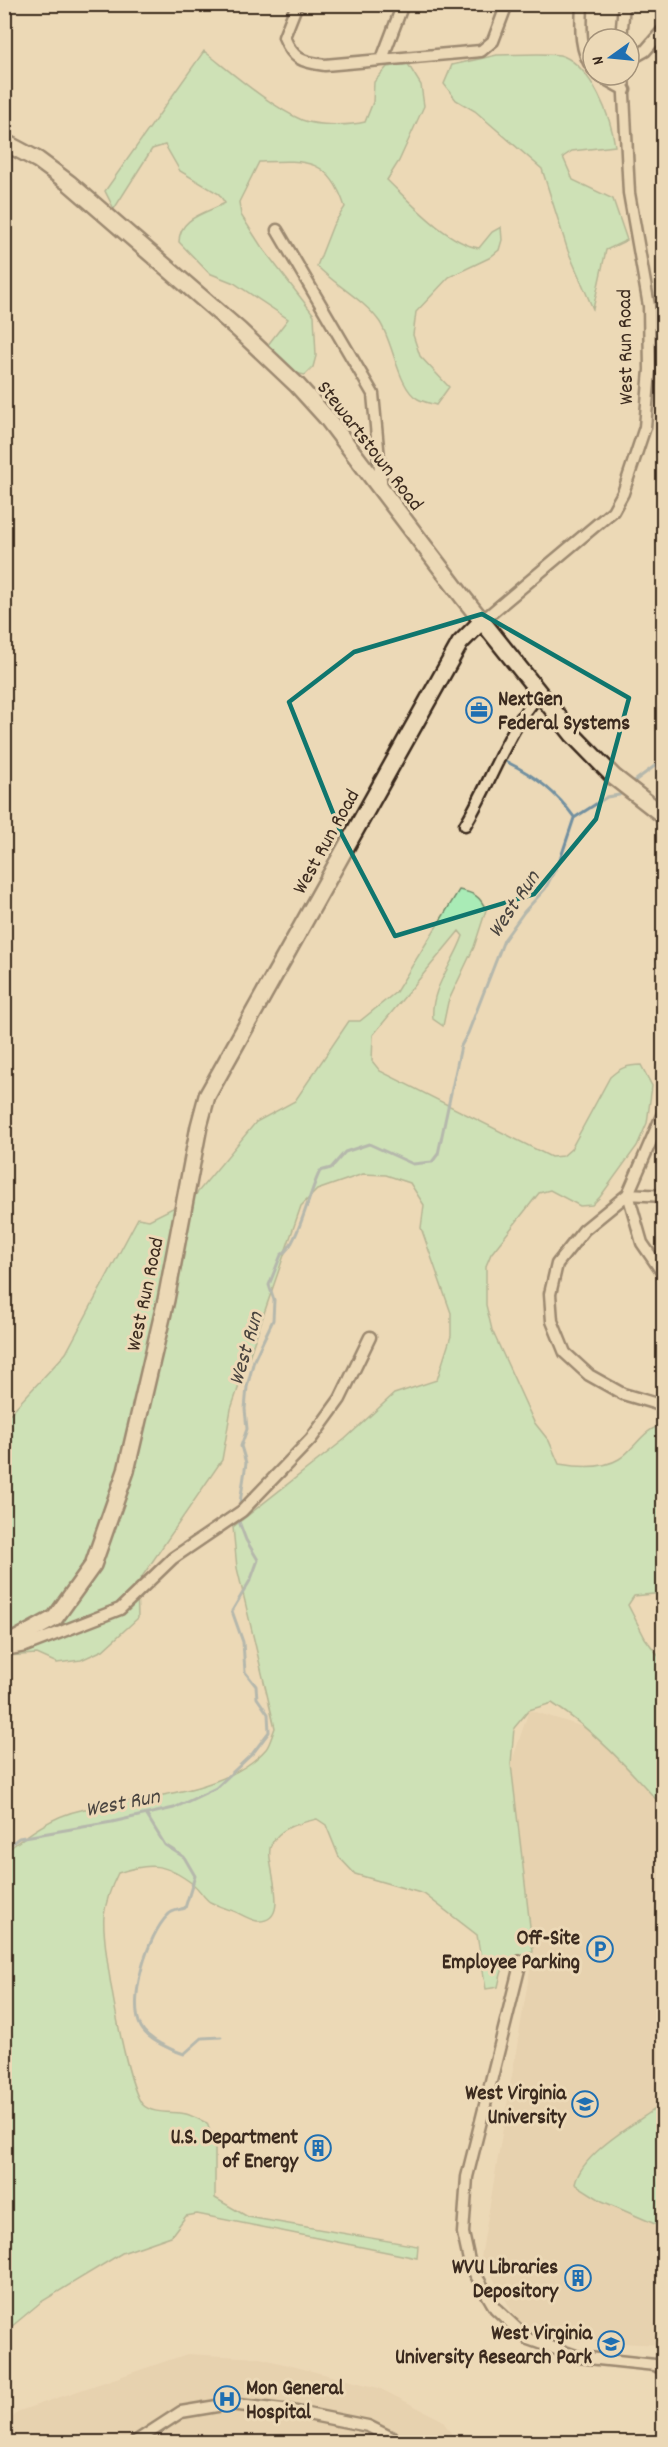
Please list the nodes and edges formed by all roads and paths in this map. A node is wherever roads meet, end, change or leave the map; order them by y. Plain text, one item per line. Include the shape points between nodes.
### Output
1 (297, 4) edge
2 (403, 4) edge
3 (507, 4) edge
4 (582, 4) edge
5 (624, 4) edge
6 (581, 27) edge
7 (622, 27) edge
8 (663, 28) edge
9 (641, 53) edge
10 (382, 59) junction
11 (620, 87) edge
12 (625, 87) edge
13 (625, 90) junction
14 (4, 142) edge
15 (277, 230) dead end
16 (382, 492) junction
17 (482, 621) junction
18 (540, 693) junction
19 (663, 816) edge
20 (465, 825) dead end
21 (663, 1111) edge
22 (628, 1194) junction
23 (663, 1196) edge
24 (663, 1275) edge
25 (370, 1337) dead end
26 (663, 1406) edge
27 (4, 1648) edge
28 (521, 1961) dead end
29 (661, 2365) edge
30 (135, 2442) edge
31 (400, 2442) edge

1 - 10 street via 284,37 290,51 304,62 325,65
2 - 10 street
3 - 10 street via 493,41 481,51
4 - 6 street
5 - 7 street
8 - 9 street
11 - 13 street
12 - 13 street, West Run Road
13 - 17 street, West Run Road via 629,193 649,306 650,370 645,427 613,511
14 - 16 street, Stewartstown Road via 69,183 263,352 326,417
15 - 16 street via 373,394
16 - 17 street, Stewartstown Road
17 - 18 street, Stewartstown Road
17 - 27 street, West Run Road via 460,644 207,1096 126,1471 93,1565 55,1618
18 - 19 street, Stewartstown Road via 585,748
18 - 20 street via 506,745
21 - 22 street
22 - 23 street
22 - 24 street via 642,1243
22 - 26 street via 584,1230 557,1264 550,1294 552,1322 565,1353 589,1375 623,1394
25 - 27 street via 340,1399 311,1439 242,1510 173,1558 120,1609 25,1646
28 - 29 street via 467,2177 463,2233 470,2265 495,2308 528,2339 579,2357
30 - 31 street via 181,2412 229,2404 368,2426

